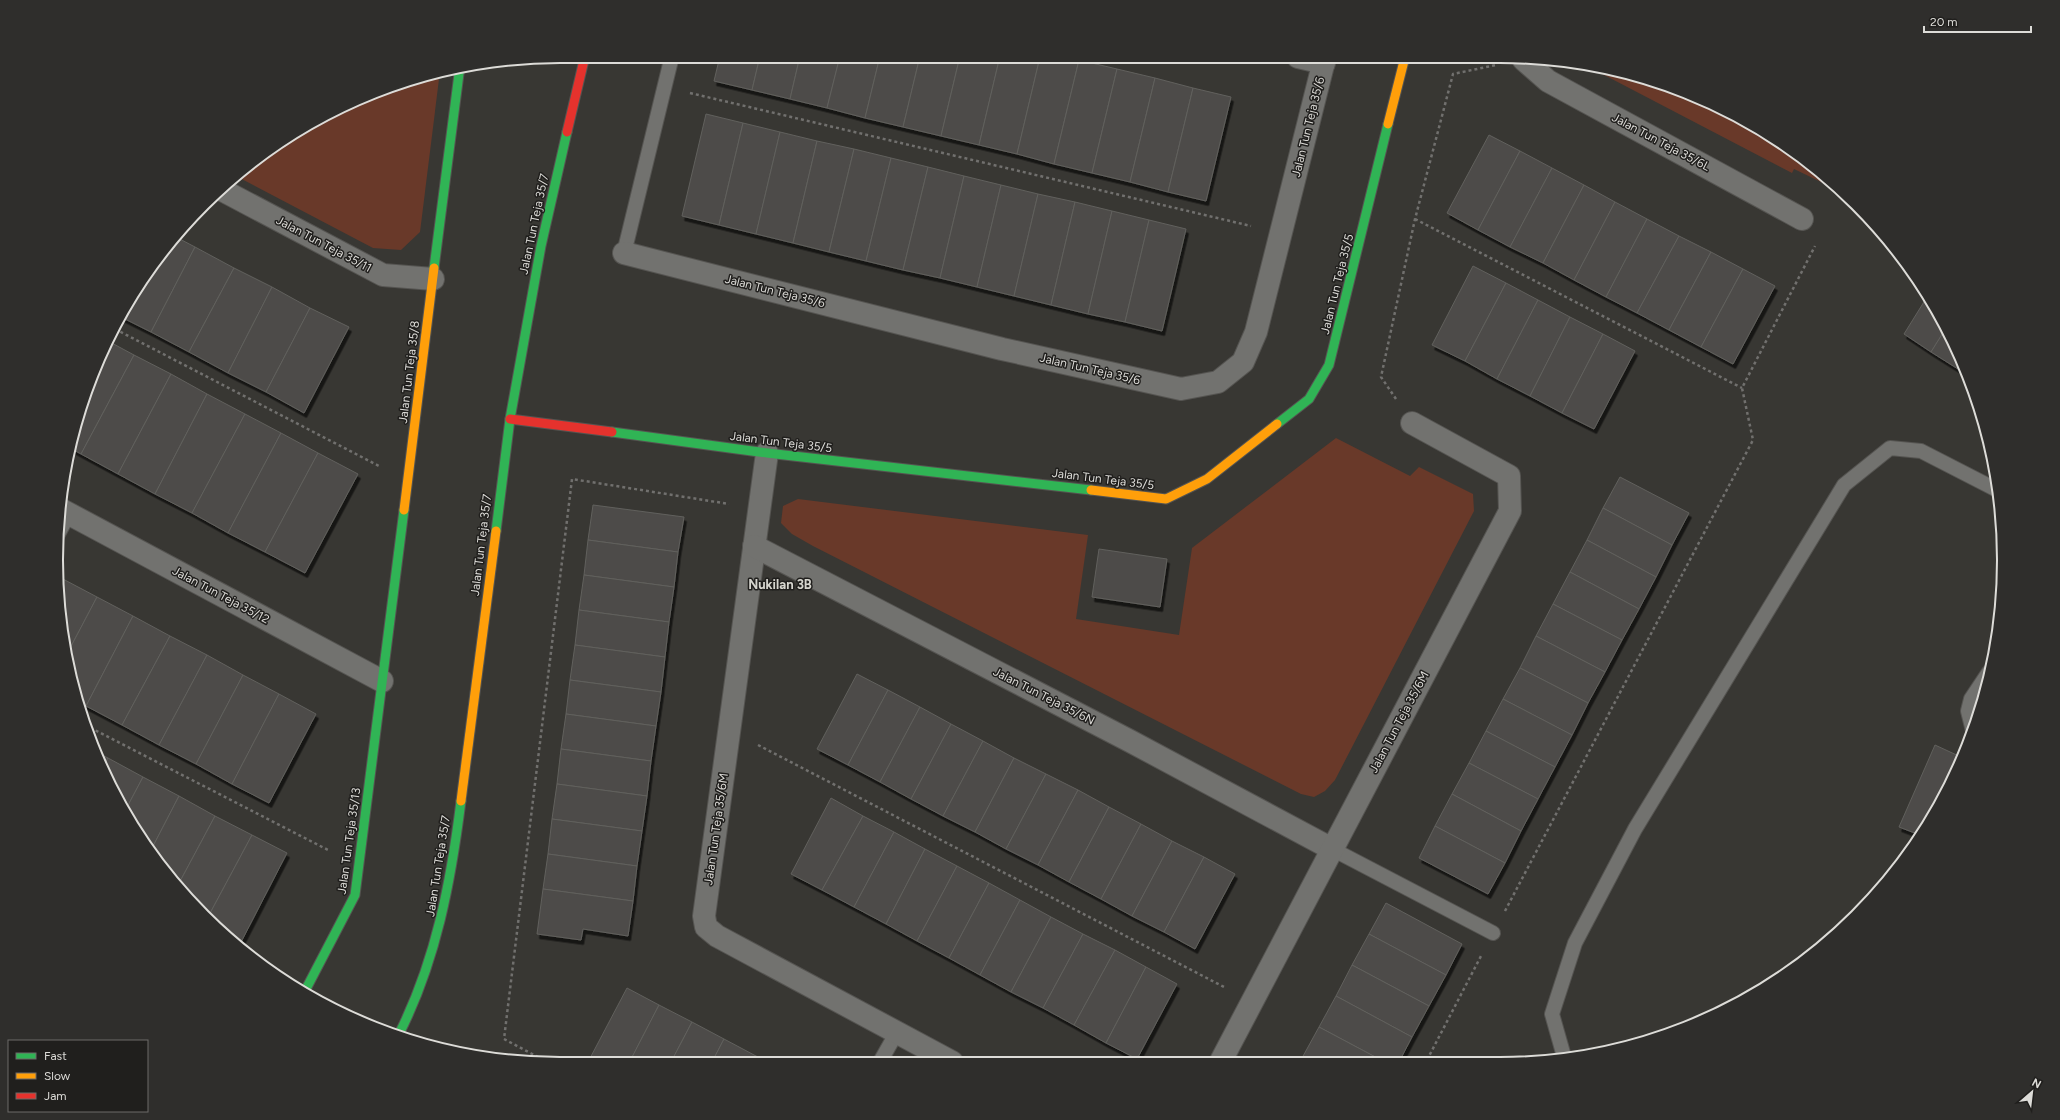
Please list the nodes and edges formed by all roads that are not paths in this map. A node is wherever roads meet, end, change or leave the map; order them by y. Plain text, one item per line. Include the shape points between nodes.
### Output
1 (583, 63) edge
2 (670, 63) edge
3 (1324, 63) edge
4 (1404, 63) edge
5 (1529, 64) edge
6 (459, 74) edge
7 (226, 192) edge
8 (1802, 219) road end
9 (624, 253) joint
10 (433, 279) junction
11 (510, 419) junction
12 (1412, 423) road end
13 (767, 453) junction
14 (1992, 487) edge
15 (65, 512) edge
16 (754, 546) junction
17 (382, 681) junction
18 (1981, 683) edge
19 (1971, 721) edge
20 (1332, 849) junction
21 (1493, 933) road end
22 (307, 987) edge
23 (401, 1031) edge
24 (897, 1032) junction
25 (1563, 1053) edge
26 (883, 1057) edge
27 (943, 1057) edge
28 (1223, 1057) edge

1 - 11 street, Jalan Tun Teja 35/7 via 541,246
2 - 9 lane
3 - 9 street, Jalan Tun Teja 35/6 via 1256,332 1243,362 1218,382 1181,390 1002,349
4 - 13 street, Jalan Tun Teja 35/5 via 1329,365 1309,399 1207,479 1166,499
5 - 8 street, Jalan Tun Teja 35/6L via 1548,81
6 - 10 street, Jalan Tun Teja 35/8
7 - 10 street, Jalan Tun Teja 35/11 via 383,275
10 - 17 street, Jalan Tun Teja 35/8
11 - 13 street, Jalan Tun Teja 35/5
11 - 23 street, Jalan Tun Teja 35/7 via 454,855 440,927 411,1012
12 - 20 street, Jalan Tun Teja 35/6M via 1509,476 1510,511
13 - 16 street, Jalan Tun Teja 35/6M
14 - 25 lane via 1921,451 1890,448 1844,485 1635,829 1575,943 1552,1014
15 - 17 street, Jalan Tun Teja 35/12
16 - 20 street, Jalan Tun Teja 35/6N
16 - 24 street, Jalan Tun Teja 35/6M via 704,916 706,927 717,936
17 - 22 street, Jalan Tun Teja 35/13 via 355,895
18 - 19 lane via 1971,698 1968,711
20 - 21 lane
20 - 28 street, Jalan Tun Teja 35/6M
24 - 26 lane
24 - 27 street, Jalan Tun Teja 35/6M

